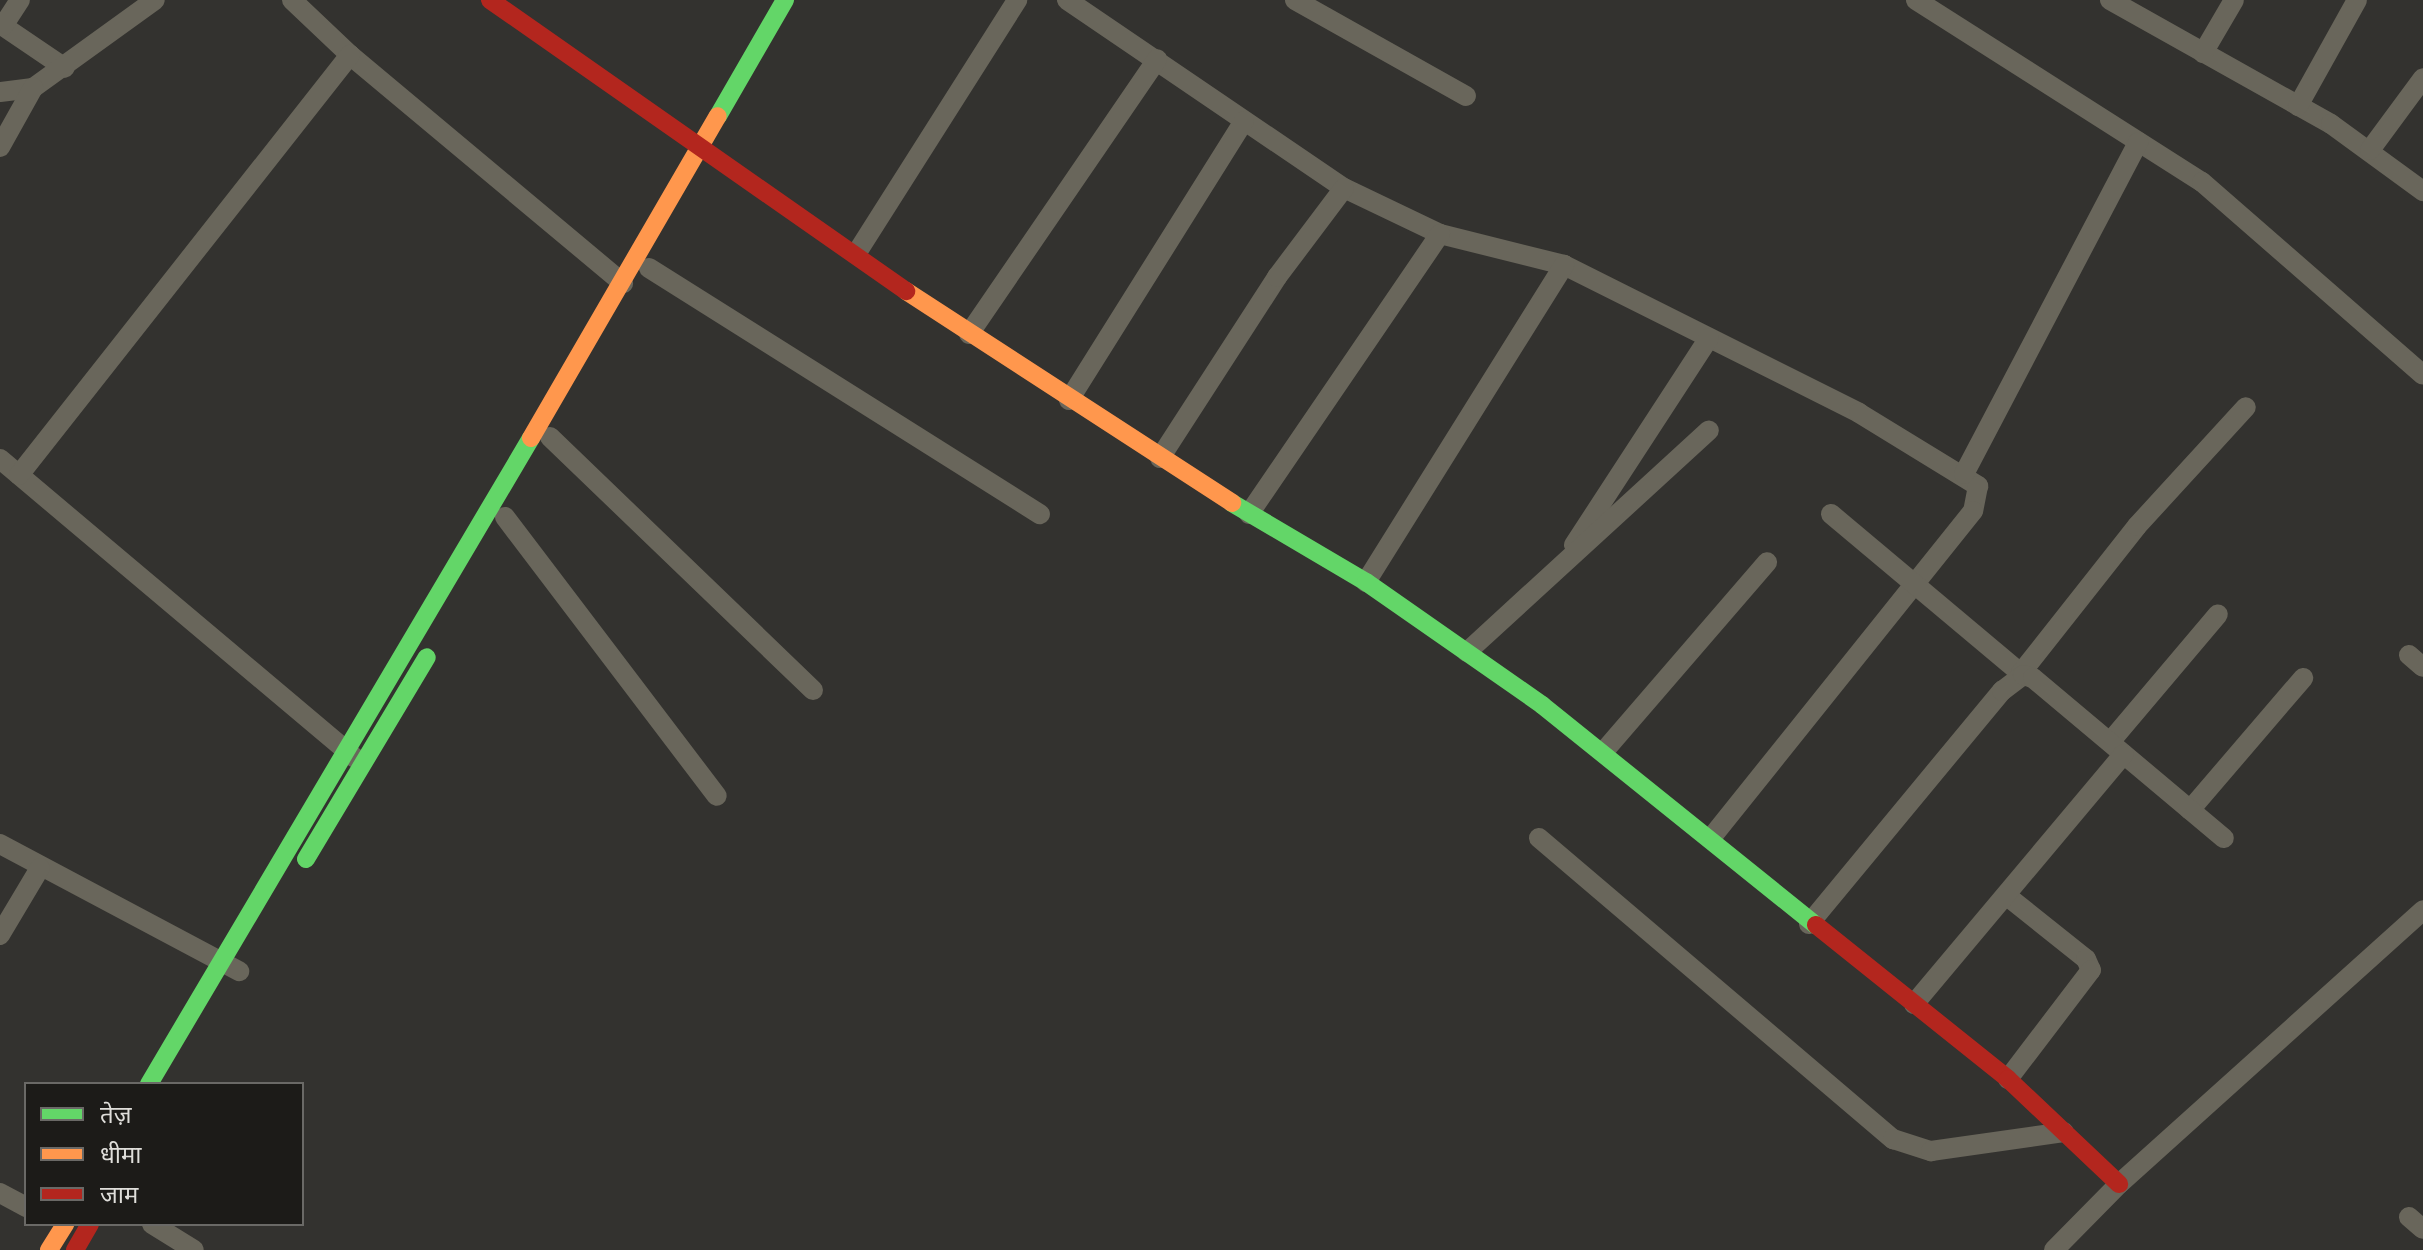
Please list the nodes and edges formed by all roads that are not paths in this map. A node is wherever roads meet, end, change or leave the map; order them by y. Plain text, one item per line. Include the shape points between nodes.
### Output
1 (20, 0) edge
2 (155, 0) edge
3 (292, 0) edge
4 (490, 0) edge
5 (806, 0) edge
6 (1017, 0) edge
7 (1067, 0) edge
8 (1295, 0) edge
9 (1916, 0) edge
10 (2110, 0) edge
11 (2234, 0) edge
12 (2357, 0) edge
13 (777, 3) edge
14 (1, 25) edge
15 (2203, 53) junction
16 (350, 55) junction
17 (1157, 59) junction
18 (65, 68) junction
19 (2423, 78) edge
20 (33, 88) junction
21 (0, 92) edge
22 (1466, 96) dead end
23 (2298, 106) junction
24 (1244, 121) junction
25 (2138, 142) junction
26 (0, 147) edge
27 (2370, 150) junction
28 (706, 152) junction
29 (1344, 188) junction
30 (2423, 191) edge
31 (1440, 234) junction
32 (856, 254) junction
33 (1564, 265) junction
34 (649, 268) junction
35 (623, 283) junction
36 (969, 334) junction
37 (1709, 338) junction
38 (2423, 375) edge
39 (1069, 400) junction
40 (2246, 407) dead end
41 (1709, 430) dead end
42 (550, 437) junction
43 (1160, 458) junction
44 (0, 459) edge
45 (1964, 474) junction
46 (19, 475) junction
47 (1040, 514) dead end
48 (1249, 514) junction
49 (1831, 514) dead end
50 (505, 517) junction
51 (1767, 562) dead end
52 (1554, 576) junction
53 (471, 580) dead end
54 (1366, 582) junction
55 (1913, 586) junction
56 (2218, 614) dead end
57 (435, 644) dead end
58 (1467, 652) junction
59 (2022, 674) junction
60 (2303, 678) dead end
61 (813, 690) dead end
62 (2117, 748) junction
63 (345, 750) junction
64 (1605, 750) junction
65 (363, 764) junction
66 (717, 796) dead end
67 (2190, 810) junction
68 (1539, 838) dead end
69 (2224, 838) dead end
70 (1710, 839) junction
71 (0, 844) edge
72 (40, 868) junction
73 (2007, 896) junction
74 (2423, 910) edge
75 (1809, 924) junction
76 (0, 935) edge
77 (230, 965) junction
78 (1914, 1004) junction
79 (2008, 1079) junction
80 (150, 1082) edge
81 (173, 1082) edge
82 (2064, 1132) junction
83 (2119, 1184) junction
84 (0, 1193) edge
85 (24, 1206) edge
86 (61, 1226) edge
87 (63, 1226) edge
88 (155, 1226) edge
89 (82, 1238) edge
90 (49, 1250) edge
91 (194, 1250) edge
92 (2054, 1250) edge

1 - 14 street
2 - 18 street
3 - 16 street
4 - 28 main road
5 - 28 main road
6 - 32 street
7 - 17 street
8 - 22 street
9 - 25 street
10 - 15 street
11 - 15 street
12 - 23 street
13 - 28 main road
14 - 18 street
15 - 23 street
16 - 35 street
16 - 46 street
17 - 24 street
17 - 36 street
18 - 20 street
19 - 27 street
20 - 21 street
20 - 26 street
23 - 27 street
24 - 29 street
24 - 39 street
25 - 38 street via 2243,215
25 - 45 street
27 - 30 street
28 - 32 main road
28 - 34 main road
28 - 35 main road
29 - 31 street
29 - 43 street via 1277,277
31 - 33 street
31 - 48 street
32 - 36 main road
33 - 37 street
33 - 54 street
34 - 42 main road
34 - 47 street
35 - 63 main road
36 - 39 main road
37 - 45 street via 1859,413
37 - 52 street
39 - 43 main road
40 - 59 street via 2137,526
41 - 52 street
42 - 50 main road
42 - 61 street
43 - 48 main road
44 - 46 street
45 - 55 street via 1978,486 1977,503
46 - 63 street
48 - 54 main road
49 - 55 street
50 - 53 main road
50 - 66 street
51 - 64 street
52 - 58 street
54 - 58 main road
55 - 59 street
55 - 70 street
56 - 62 street
57 - 65 main road
58 - 64 main road
59 - 62 street
59 - 75 street via 2002,691
60 - 67 street
62 - 67 street
62 - 73 street
63 - 65 street
63 - 77 main road
64 - 70 main road
65 - 77 main road
67 - 69 street
68 - 82 street via 1893,1139 1931,1151
70 - 75 main road
71 - 72 street
72 - 76 street
72 - 77 street
73 - 78 street
73 - 79 street via 2086,959 2091,970
74 - 83 street
75 - 78 main road
77 - 80 main road
77 - 81 main road
78 - 79 main road
79 - 82 main road
82 - 83 main road
83 - 92 street
84 - 85 street
86 - 90 main road
87 - 89 street
88 - 91 street

